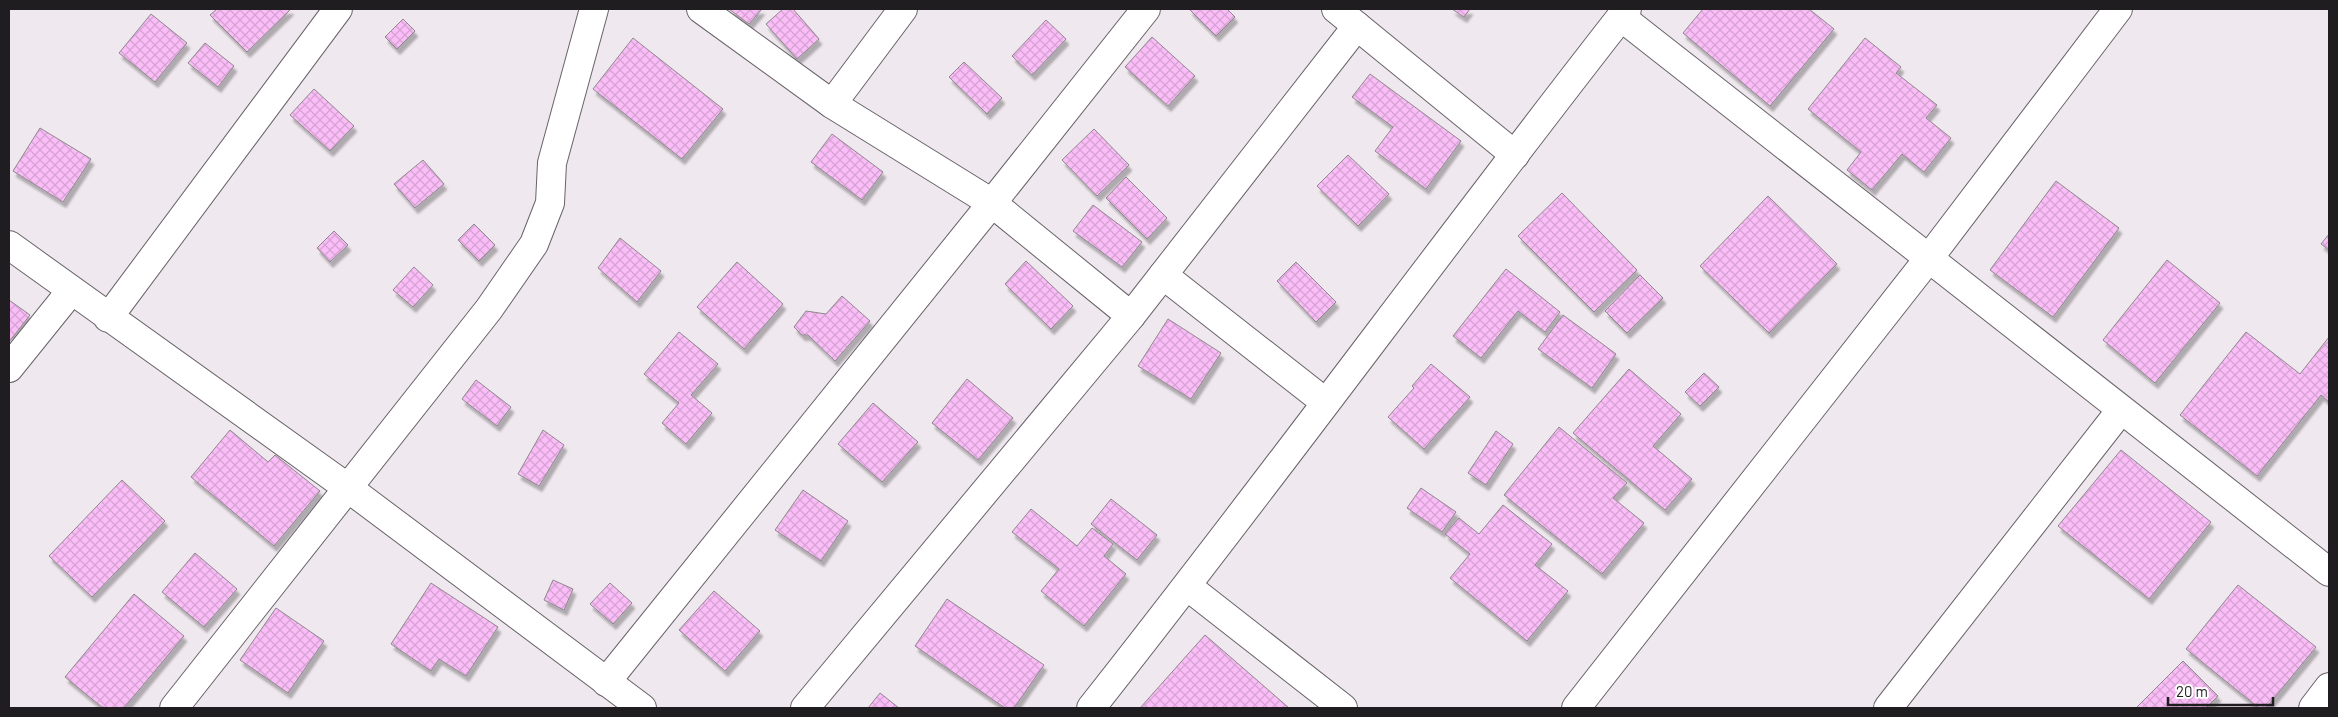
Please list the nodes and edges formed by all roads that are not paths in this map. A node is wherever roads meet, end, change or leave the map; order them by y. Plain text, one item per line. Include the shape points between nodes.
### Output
1 (338, 9) edge
2 (594, 9) edge
3 (701, 9) edge
4 (903, 9) edge
5 (1146, 9) edge
6 (1336, 9) edge
7 (2118, 9) edge
8 (1624, 13) edge
9 (1357, 26) junction
10 (832, 104) junction
11 (1516, 155) junction
12 (992, 204) junction
13 (9, 245) edge
14 (1929, 258) junction
15 (1163, 275) junction
16 (71, 290) junction
17 (1131, 316) junction
18 (108, 318) junction
19 (9, 368) edge
20 (1325, 402) junction
21 (2121, 410) junction
22 (348, 488) junction
23 (2329, 572) edge
24 (1187, 586) junction
25 (606, 682) junction
26 (2329, 687) edge
27 (174, 708) edge
28 (642, 708) edge
29 (805, 708) edge
30 (1091, 708) edge
31 (1344, 708) edge
32 (1576, 708) edge
33 (1888, 708) edge
34 (2313, 708) edge

1 - 18 street
2 - 22 street via 552,163 550,203 534,244 489,309
3 - 10 street
4 - 10 street
5 - 12 street
6 - 9 street
7 - 14 street
8 - 11 street
8 - 14 street
9 - 11 street
9 - 15 street
10 - 12 street
11 - 20 street
12 - 17 street
12 - 25 street
13 - 16 street
14 - 21 street
14 - 32 street
15 - 17 street
15 - 20 street
16 - 18 street
16 - 19 street
17 - 29 street
18 - 22 street
20 - 24 street
21 - 23 street
21 - 33 street
22 - 25 street
22 - 27 street
24 - 30 street
24 - 31 street
25 - 28 street
26 - 34 street

